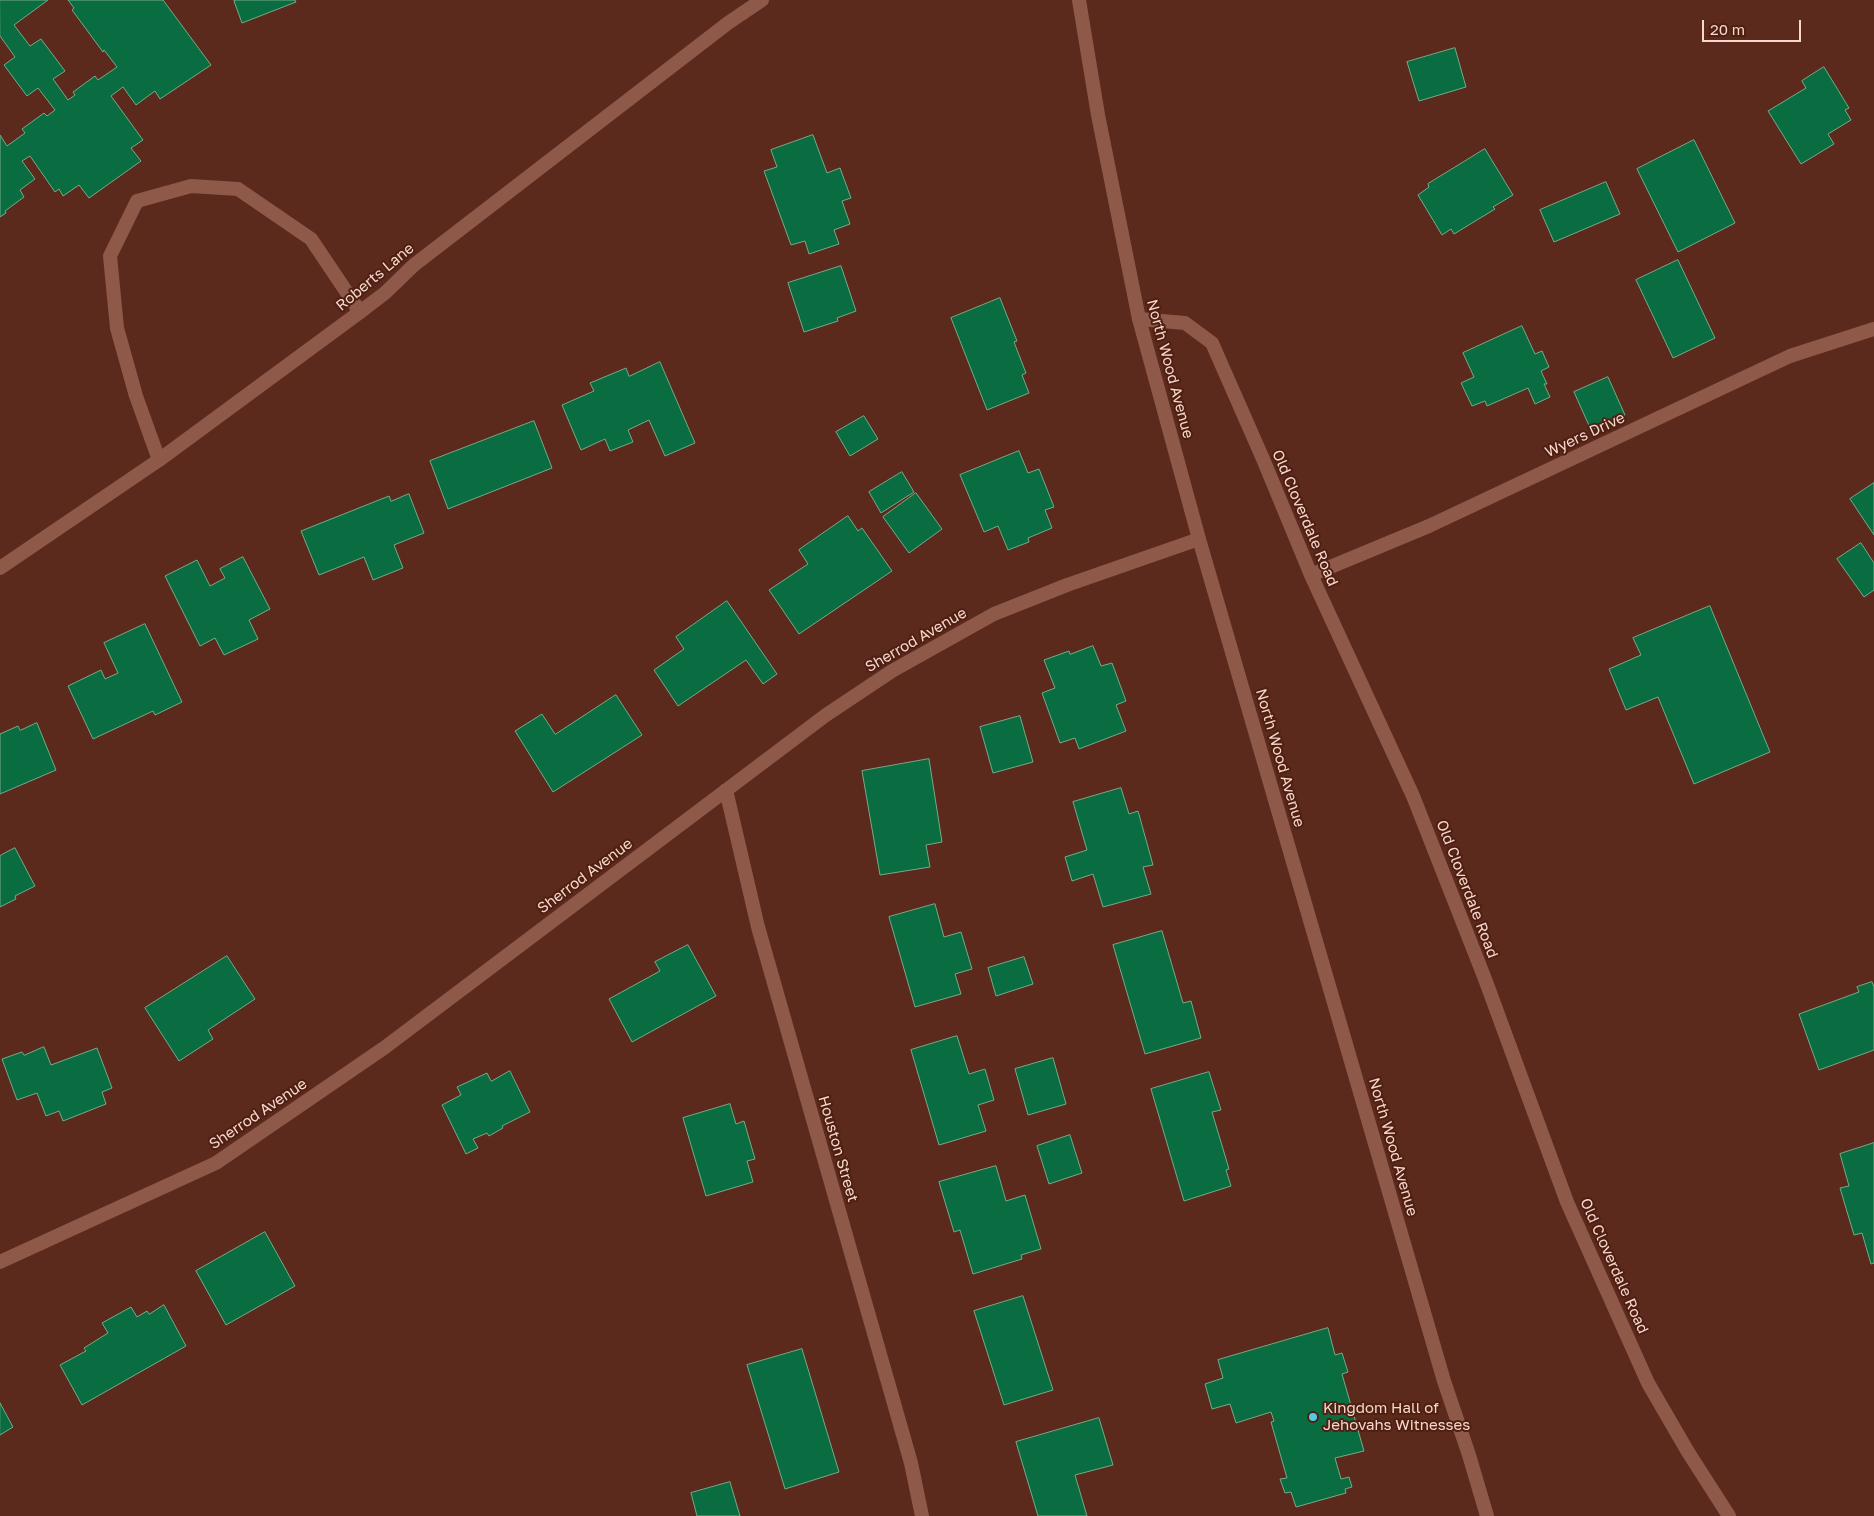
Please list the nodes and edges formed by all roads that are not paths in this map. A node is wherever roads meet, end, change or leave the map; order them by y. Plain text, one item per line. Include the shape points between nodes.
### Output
1 (762, 0) edge
2 (1079, 0) edge
3 (360, 312) junction
4 (1139, 320) junction
5 (1874, 329) edge
6 (159, 460) junction
7 (1199, 539) junction
8 (0, 568) edge
9 (1311, 575) junction
10 (726, 790) junction
11 (0, 1262) edge
12 (922, 1516) edge
13 (1487, 1516) edge
14 (1729, 1516) edge

1 - 3 street, Roberts Lane via 422,259
2 - 4 street, North Wood Avenue via 1098,115
3 - 6 street, Roberts Lane
3 - 6 street via 311,239 238,189 191,186 138,201 110,256 117,328 136,396
4 - 7 street, North Wood Avenue
4 - 9 street, Old Cloverdale Road via 1185,323 1212,343
5 - 9 street, Wyers Drive via 1790,356 1429,526
6 - 8 street, Roberts Lane
7 - 10 street, Sherrod Avenue via 994,614 892,672 826,715
7 - 13 street, North Wood Avenue via 1444,1381
9 - 14 street, Old Cloverdale Road via 1412,796 1485,979 1567,1202 1648,1383
10 - 11 street, Sherrod Avenue via 384,1048 216,1162
10 - 12 street, Houston Street via 758,927 911,1463

